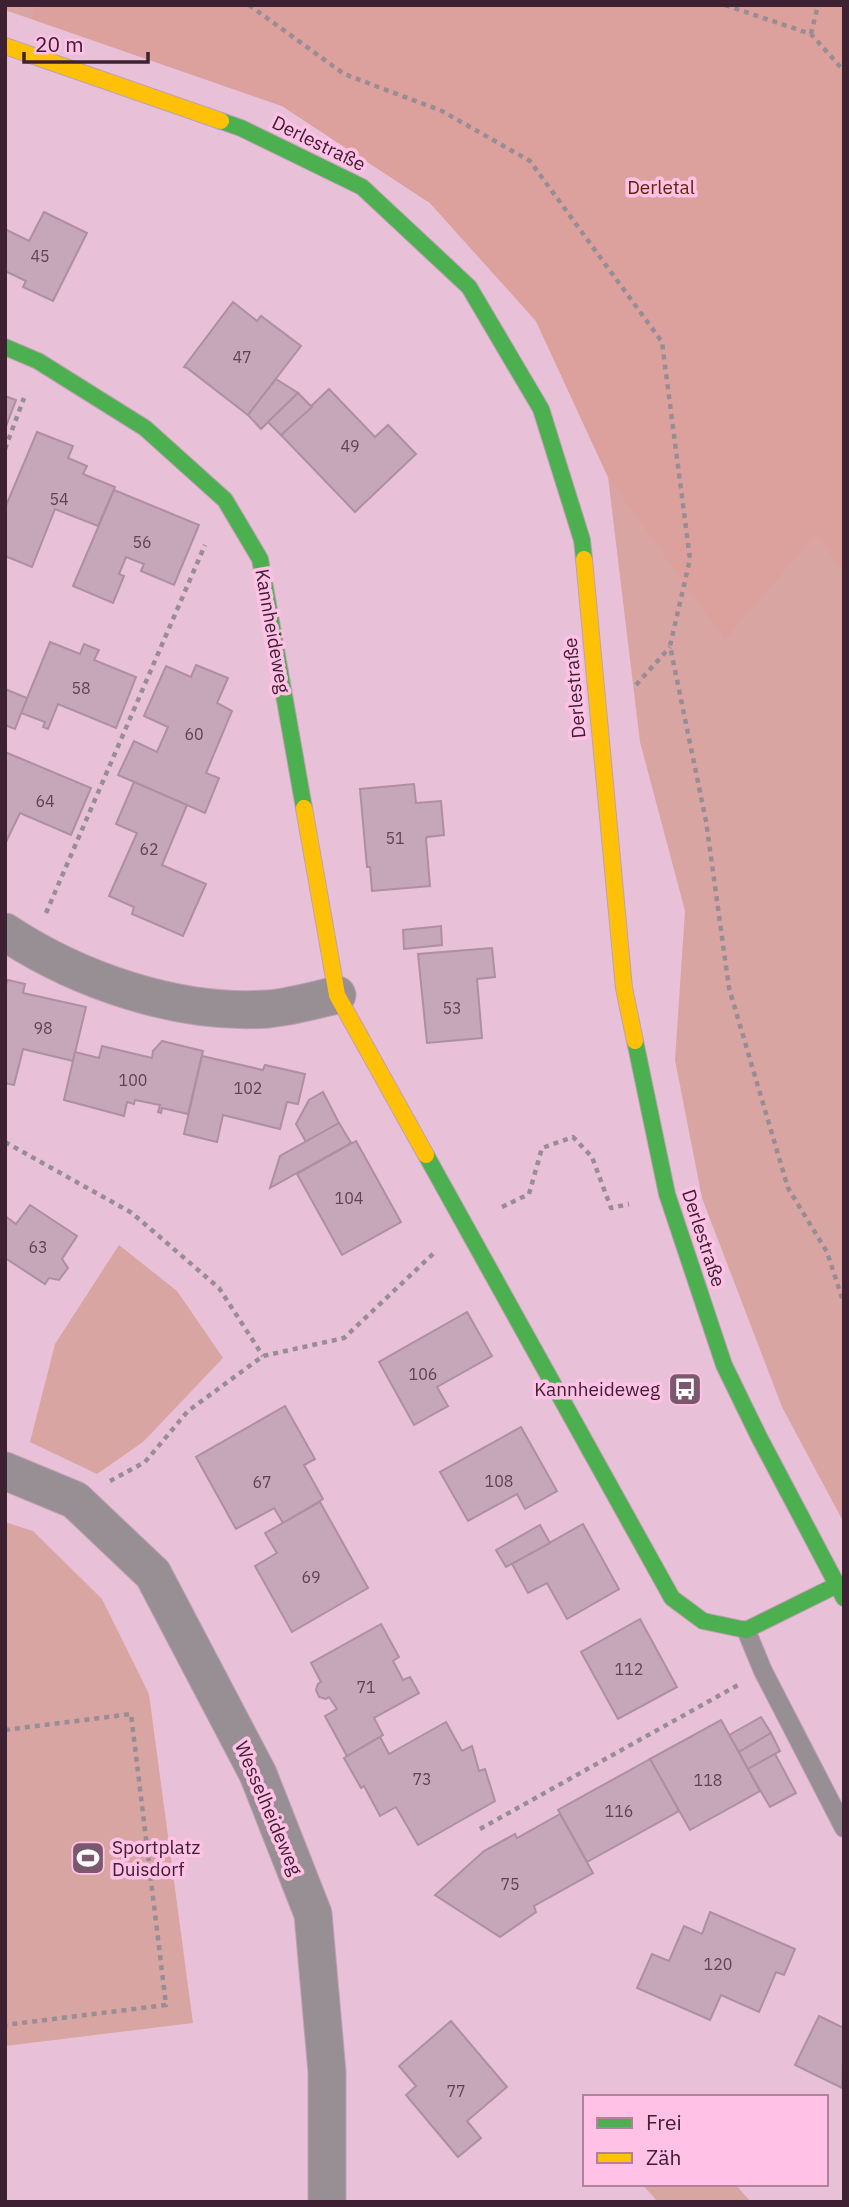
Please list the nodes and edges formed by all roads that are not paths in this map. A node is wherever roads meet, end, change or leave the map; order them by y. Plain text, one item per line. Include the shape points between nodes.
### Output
1 (5, 46) edge
2 (5, 347) edge
3 (18, 940) edge
4 (337, 995) junction
5 (5, 1471) edge
6 (840, 1592) edge
7 (746, 1630) junction
8 (844, 1828) edge
9 (327, 2202) edge

1 - 6 street, Derlestraße via 241,128 362,187 469,287 541,409 582,540 624,988 667,1194 724,1365
2 - 4 street, Kannheideweg via 38,361 145,428 225,500 260,559
3 - 4 street via 103,982 186,1006 269,1009
4 - 7 street, Kannheideweg via 672,1598 703,1621
5 - 9 street, Wesselheideweg via 75,1500 153,1574 258,1773 313,1914 327,2072
6 - 7 street
7 - 8 lane

